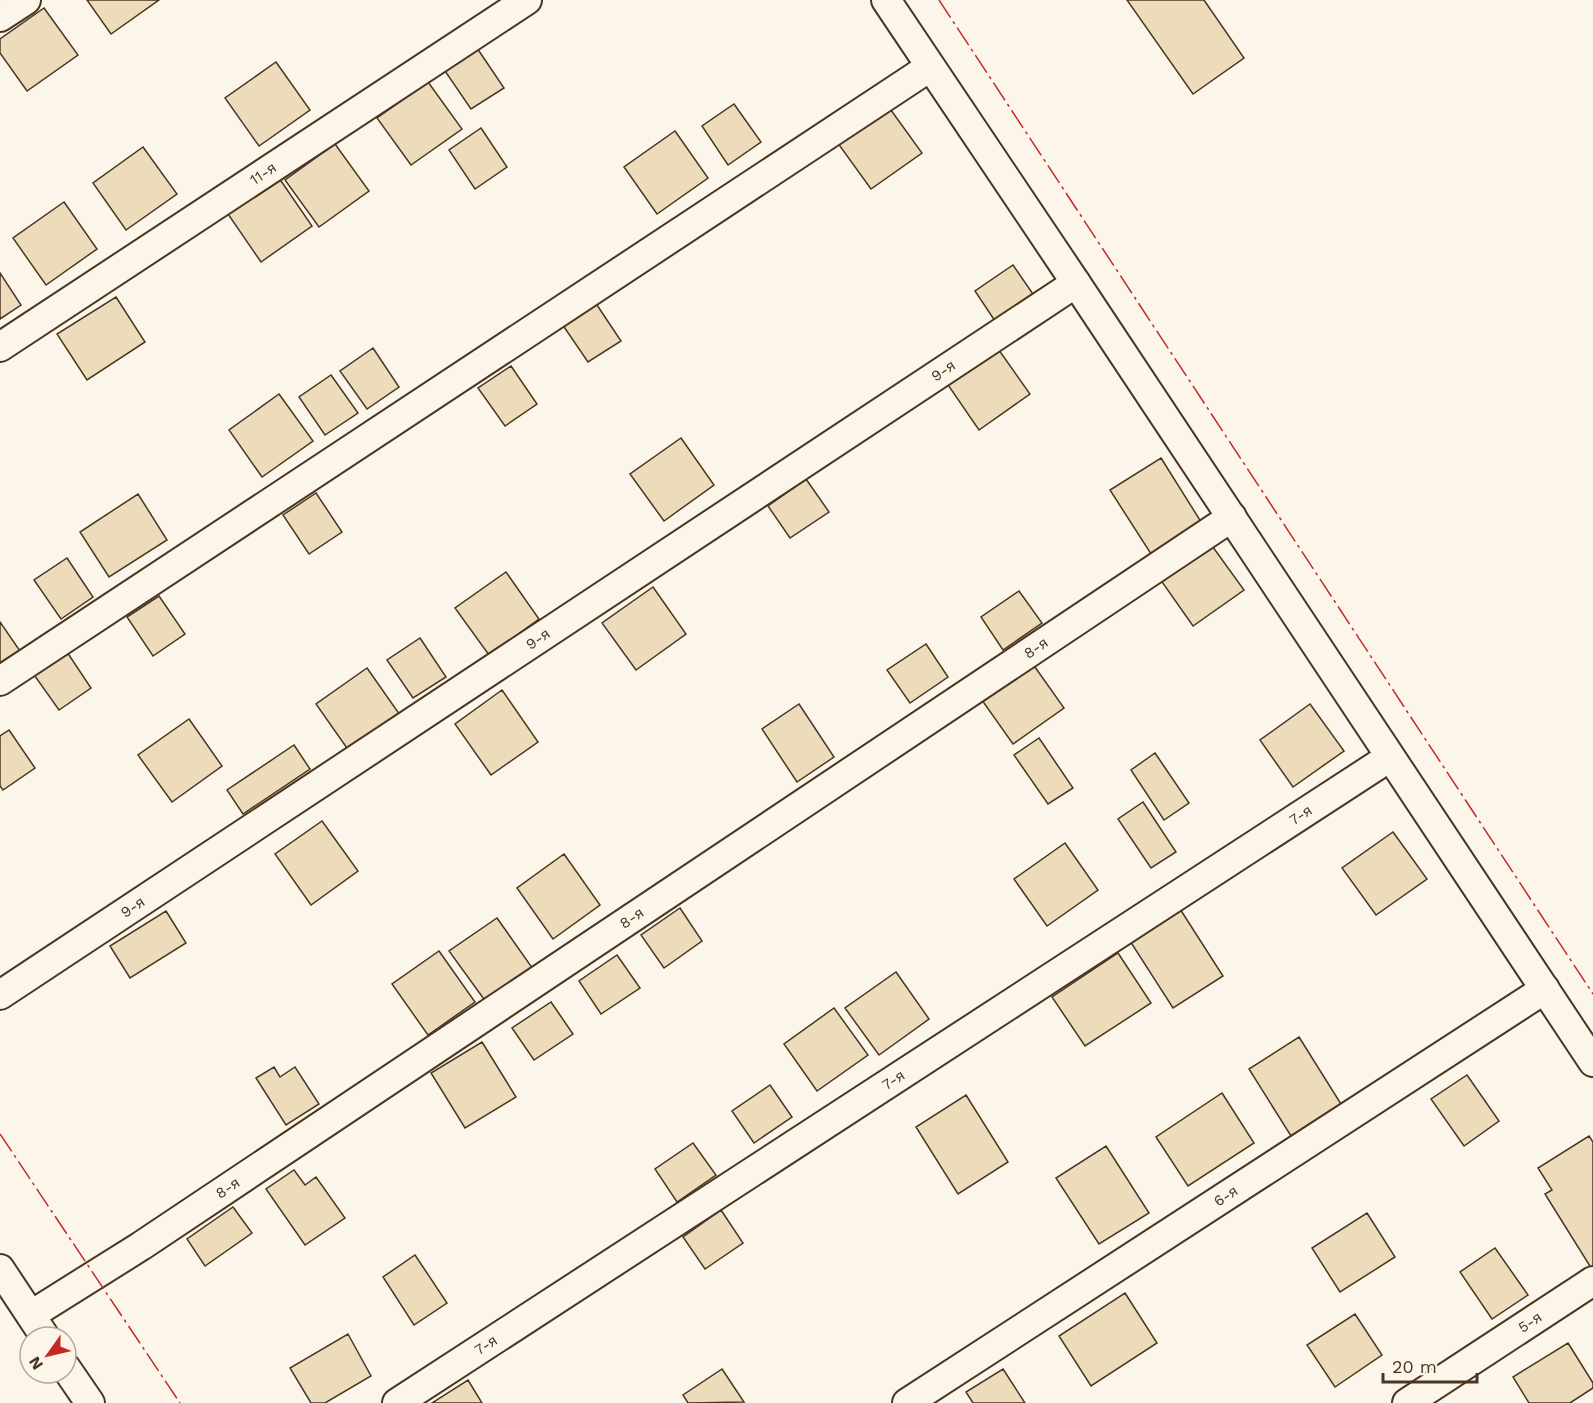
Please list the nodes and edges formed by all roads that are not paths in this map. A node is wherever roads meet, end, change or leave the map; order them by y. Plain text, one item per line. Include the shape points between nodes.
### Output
1 (26, 0) edge
2 (527, 0) edge
3 (886, 0) edge
4 (0, 17) edge
5 (930, 67) junction
6 (1076, 283) junction
7 (0, 347) edge
8 (1232, 517) junction
9 (0, 681) edge
10 (1390, 757) junction
11 (1545, 989) junction
12 (0, 995) edge
13 (1593, 1062) edge
14 (0, 1269) edge
15 (1593, 1281) edge
16 (37, 1325) edge
17 (39, 1325) edge
18 (78, 1385) edge
19 (90, 1403) edge
20 (397, 1403) edge
21 (907, 1403) edge
22 (1407, 1403) edge

1 - 4 street
2 - 7 street, 11-я
3 - 5 street
5 - 6 street
5 - 9 street
6 - 8 street
6 - 12 street, 9-я
8 - 10 street
8 - 17 street, 8-я via 141,1246
10 - 11 street
10 - 20 street, 7-я
11 - 13 street
11 - 21 street, 6-я
14 - 16 street
15 - 22 street, 5-я
18 - 19 street

